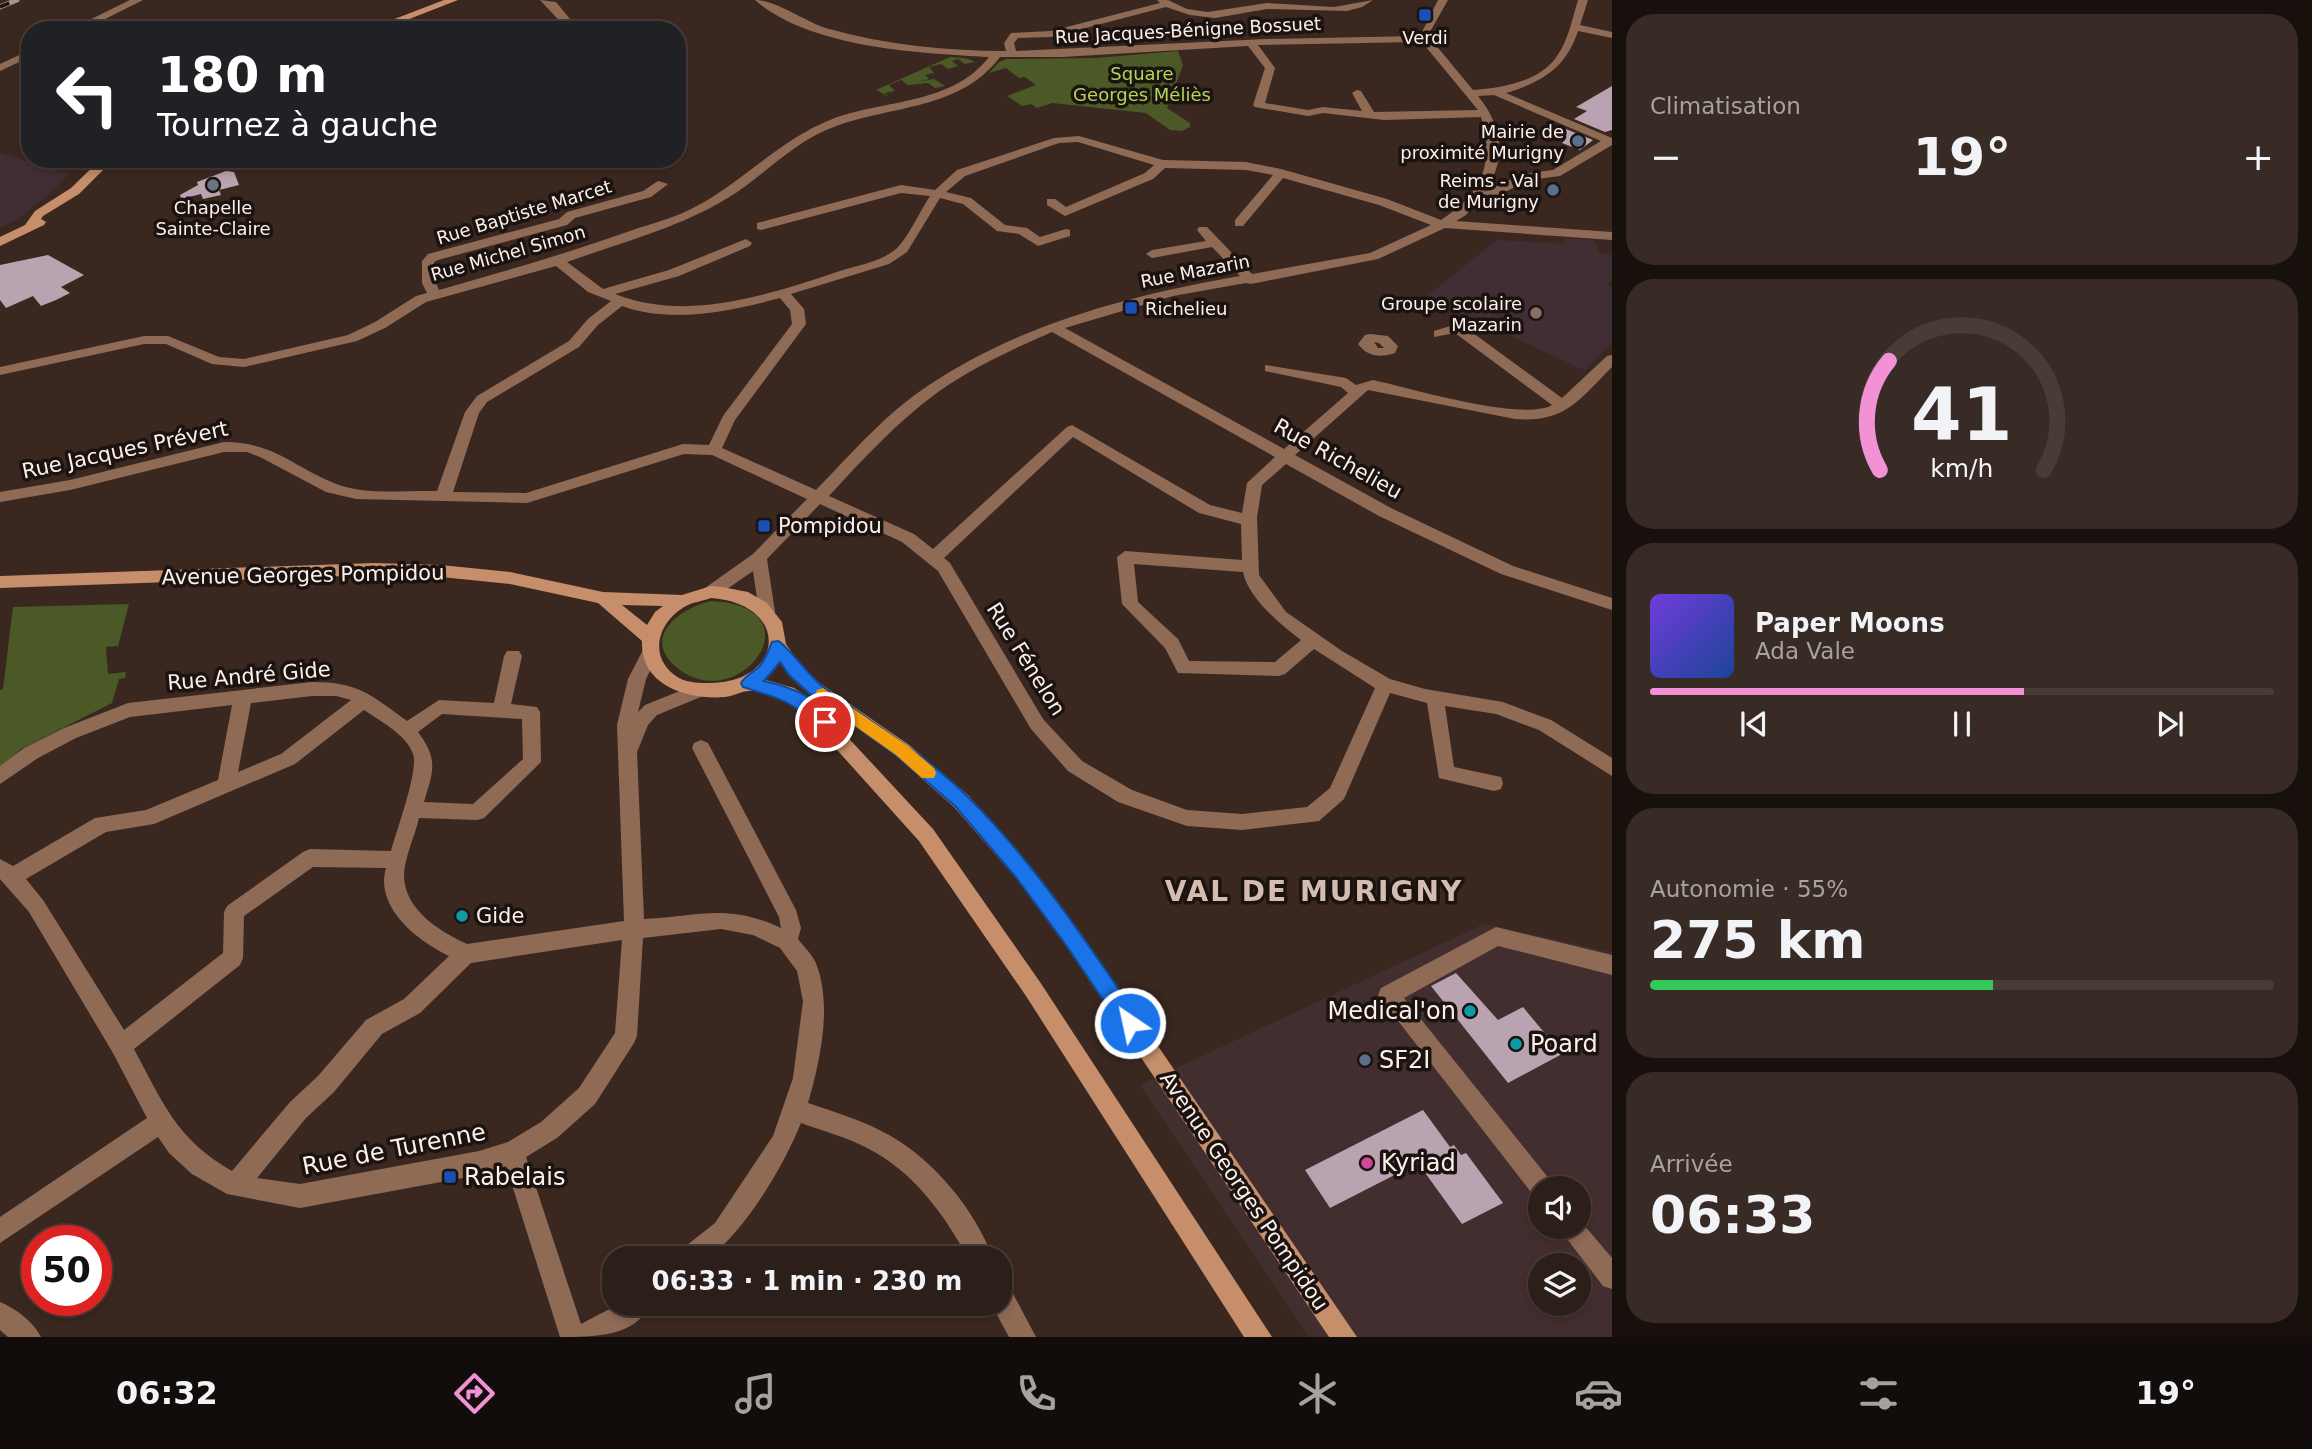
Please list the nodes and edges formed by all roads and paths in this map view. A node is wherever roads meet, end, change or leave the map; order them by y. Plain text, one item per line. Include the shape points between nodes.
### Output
1 (138, 0) edge
2 (453, 0) edge
3 (545, 0) edge
4 (760, 0) edge
5 (1368, 0) edge
6 (1443, 0) edge
7 (1583, 0) edge
8 (1165, 2) edge
9 (94, 19) junction
10 (90, 21) edge
11 (96, 21) edge
12 (396, 21) edge
13 (566, 21) edge
14 (1573, 27) junction
15 (1612, 35) edge
16 (1419, 39) junction
17 (1251, 43) junction
18 (1012, 54) junction
19 (996, 55) junction
20 (21, 58) edge
21 (0, 68) edge
22 (1495, 92) junction
23 (1357, 93) dead end
24 (1471, 93) junction
25 (1486, 113) junction
26 (1370, 116) junction
27 (1611, 141) edge
28 (1162, 164) junction
29 (99, 168) edge
30 (1281, 173) junction
31 (662, 184) dead end
32 (937, 194) junction
33 (1477, 194) junction
34 (1051, 202) dead end
35 (1239, 223) dead end
36 (1443, 224) junction
37 (761, 226) dead end
38 (1203, 230) dead end
39 (1066, 233) dead end
40 (1612, 236) edge
41 (0, 242) edge
42 (746, 243) dead end
43 (1215, 243) junction
44 (1152, 254) dead end
45 (558, 261) junction
46 (1251, 279) junction
47 (603, 293) junction
48 (783, 293) junction
49 (434, 294) junction
50 (619, 301) junction
51 (1472, 323) dead end
52 (1054, 327) junction
53 (1457, 328) junction
54 (1439, 334) dead end
55 (1612, 359) edge
56 (1270, 368) dead end
57 (0, 371) edge
58 (1356, 393) junction
59 (1562, 405) junction
60 (714, 450) junction
61 (1287, 457) junction
62 (443, 496) junction
63 (0, 497) edge
64 (818, 497) junction
65 (1250, 521) junction
66 (759, 558) junction
67 (933, 559) junction
68 (1251, 567) junction
69 (0, 582) edge
70 (711, 592) junction
71 (603, 598) junction
72 (680, 600) junction
73 (1612, 604) edge
74 (767, 612) junction
75 (1314, 639) junction
76 (649, 646) junction
77 (778, 647) junction
78 (513, 656) dead end
79 (749, 683) junction
80 (1385, 685) junction
81 (697, 691) junction
82 (243, 697) junction
83 (1435, 698) junction
84 (364, 700) junction
85 (501, 710) junction
86 (407, 731) junction
87 (701, 748) dead end
88 (629, 750) junction
89 (1612, 768) edge
90 (0, 776) edge
91 (1494, 783) dead end
92 (226, 786) junction
93 (413, 810) junction
94 (397, 860) junction
95 (6, 873) edge
96 (634, 929) junction
97 (787, 941) junction
98 (466, 954) junction
99 (1612, 965) edge
100 (121, 1046) junction
101 (795, 1110) junction
102 (161, 1122) junction
103 (513, 1152) junction
104 (1532, 1176) edge
105 (234, 1186) junction
106 (0, 1231) edge
107 (1582, 1239) edge
108 (705, 1246) edge
109 (974, 1246) edge
110 (1612, 1277) edge
111 (0, 1314) edge
112 (624, 1316) edge
113 (1012, 1316) edge
114 (28, 1337) edge
115 (573, 1337) edge
116 (582, 1337) edge
117 (1023, 1337) edge
118 (1259, 1337) edge
119 (1344, 1337) edge

1 - 9 street
2 - 12 main road
3 - 13 street
4 - 19 street, Rue Jacques-Bénigne Bossuet via 797,22 852,40
5 - 8 street via 1349,8 1279,6 1210,15
6 - 16 street
7 - 14 street
8 - 18 street via 1051,34 1015,35 1009,43
9 - 10 street
9 - 11 street
14 - 15 street
14 - 22 street via 1563,56 1553,67 1516,87
16 - 17 street, Rue Jacques-Bénigne Bossuet
16 - 24 street, Rue Mazarin via 1430,45
17 - 18 street, Rue Jacques-Bénigne Bossuet
17 - 26 street via 1270,68 1259,105
18 - 19 street, Rue Jacques-Bénigne Bossuet
19 - 45 street, Rue Michel Simon via 983,72 952,92 822,127 705,206
20 - 21 street
22 - 24 street
22 - 27 street
23 - 26 street
24 - 25 street, Rue Mazarin
25 - 26 street
25 - 33 street, Rue Mazarin via 1494,157 1488,180
27 - 33 street via 1556,173 1526,177 1487,196
28 - 30 street via 1246,166
28 - 32 street via 1079,139 1058,140 961,173
28 - 34 street via 1149,176 1065,212
29 - 41 main road via 47,220
30 - 35 street
30 - 36 street
31 - 49 street, Rue Baptiste Marcet via 647,194 571,215 564,222 432,257 426,269
32 - 37 street via 901,190
32 - 39 street via 967,201 1001,228 1023,231 1038,242
32 - 48 street via 903,249 884,261
33 - 36 street, Rue Mazarin
36 - 40 street
36 - 46 street, Rue Mazarin via 1373,256
38 - 43 street
42 - 47 street via 674,273
43 - 44 street
43 - 46 street
45 - 47 street via 570,274
45 - 49 street, Rue Michel Simon
46 - 52 street, Rue Mazarin via 1171,292
47 - 50 street
48 - 50 street via 714,308 671,311
48 - 60 street via 797,309 799,324 728,419
49 - 57 street, Rue Michel Simon via 352,338 244,363 217,361 181,344 154,340
50 - 62 street via 574,344 482,399 472,412
51 - 53 street
52 - 61 street, Rue Richelieu
52 - 64 street, Rue Mazarin via 1006,347 934,388 888,425
53 - 54 street
53 - 59 street
55 - 59 street
56 - 58 street via 1346,383
58 - 59 street via 1375,368 1503,412 1545,415
58 - 61 street
60 - 62 street, Rue Jacques Prévert via 683,449 527,498
60 - 64 street, Rue Jacques Prévert
61 - 65 street via 1255,483
61 - 73 street, Rue Richelieu via 1490,563
62 - 63 street, Rue Jacques Prévert via 356,494 331,488 265,453 224,447 70,485
64 - 66 street, Rue Mazarin
64 - 67 street, Rue Fénelon via 908,538
65 - 67 street via 1205,509 1072,430
65 - 68 street
66 - 70 street, Rue Mazarin
66 - 74 street
67 - 80 street, Rue Fénelon via 944,567 1037,724 1075,766 1125,796 1187,818 1242,822 1311,815 1337,793
68 - 75 street via 1251,576 1280,616
68 - 75 street via 1125,557 1130,604 1172,644 1184,668 1279,669
69 - 71 main road, Avenue Georges Pompidou via 374,569 510,578
70 - 72 main road
70 - 74 main road via 752,601
71 - 72 main road, Avenue Georges Pompidou
71 - 76 main road, Avenue Georges Pompidou
72 - 76 main road via 660,617
74 - 77 main road via 775,622
75 - 80 street
76 - 81 main road via 656,667 666,678
76 - 88 street, Rue de Turenne via 626,724
77 - 79 main road via 763,673
77 - 119 main road, Avenue Georges Pompidou via 814,689 902,750 961,801 1023,872
78 - 85 street
79 - 81 main road via 715,692
79 - 118 main road via 788,693 808,706 926,835 1033,989
80 - 83 street
81 - 88 street, Rue de Turenne via 651,710
82 - 84 street, Rue André Gide via 336,689
82 - 90 street, Rue André Gide via 128,710 31,753
82 - 92 street
83 - 89 street via 1497,707 1545,725
83 - 91 street via 1446,774
84 - 86 street, Rue André Gide
84 - 92 street via 288,759
85 - 86 street via 439,707
85 - 93 street via 531,712 532,762 477,811
86 - 93 street, Rue André Gide via 423,753
87 - 97 street via 789,916
88 - 96 street, Rue de Turenne
92 - 95 street via 147,818 102,824
93 - 94 street, Rue André Gide
94 - 98 street, Rue André Gide via 398,900 439,941
94 - 100 street via 310,858 234,912 233,958
95 - 100 street, Rue de Turenne via 36,906
96 - 97 street via 720,920 755,926
96 - 98 street
96 - 103 street, Rue de Turenne via 626,1036 587,1096 549,1130
97 - 101 street via 807,967 814,1001 804,1079
98 - 105 street via 412,1006 374,1027
99 - 104 street via 1496,936 1389,995
100 - 102 street, Rue de Turenne
101 - 108 street via 781,1144 723,1231
101 - 109 street via 883,1144 924,1173
102 - 105 street, Rue de Turenne via 200,1166
102 - 106 street
103 - 105 street, Rue de Turenne via 479,1163 300,1196
103 - 115 street
107 - 110 street
111 - 114 street
112 - 116 street
113 - 117 street

